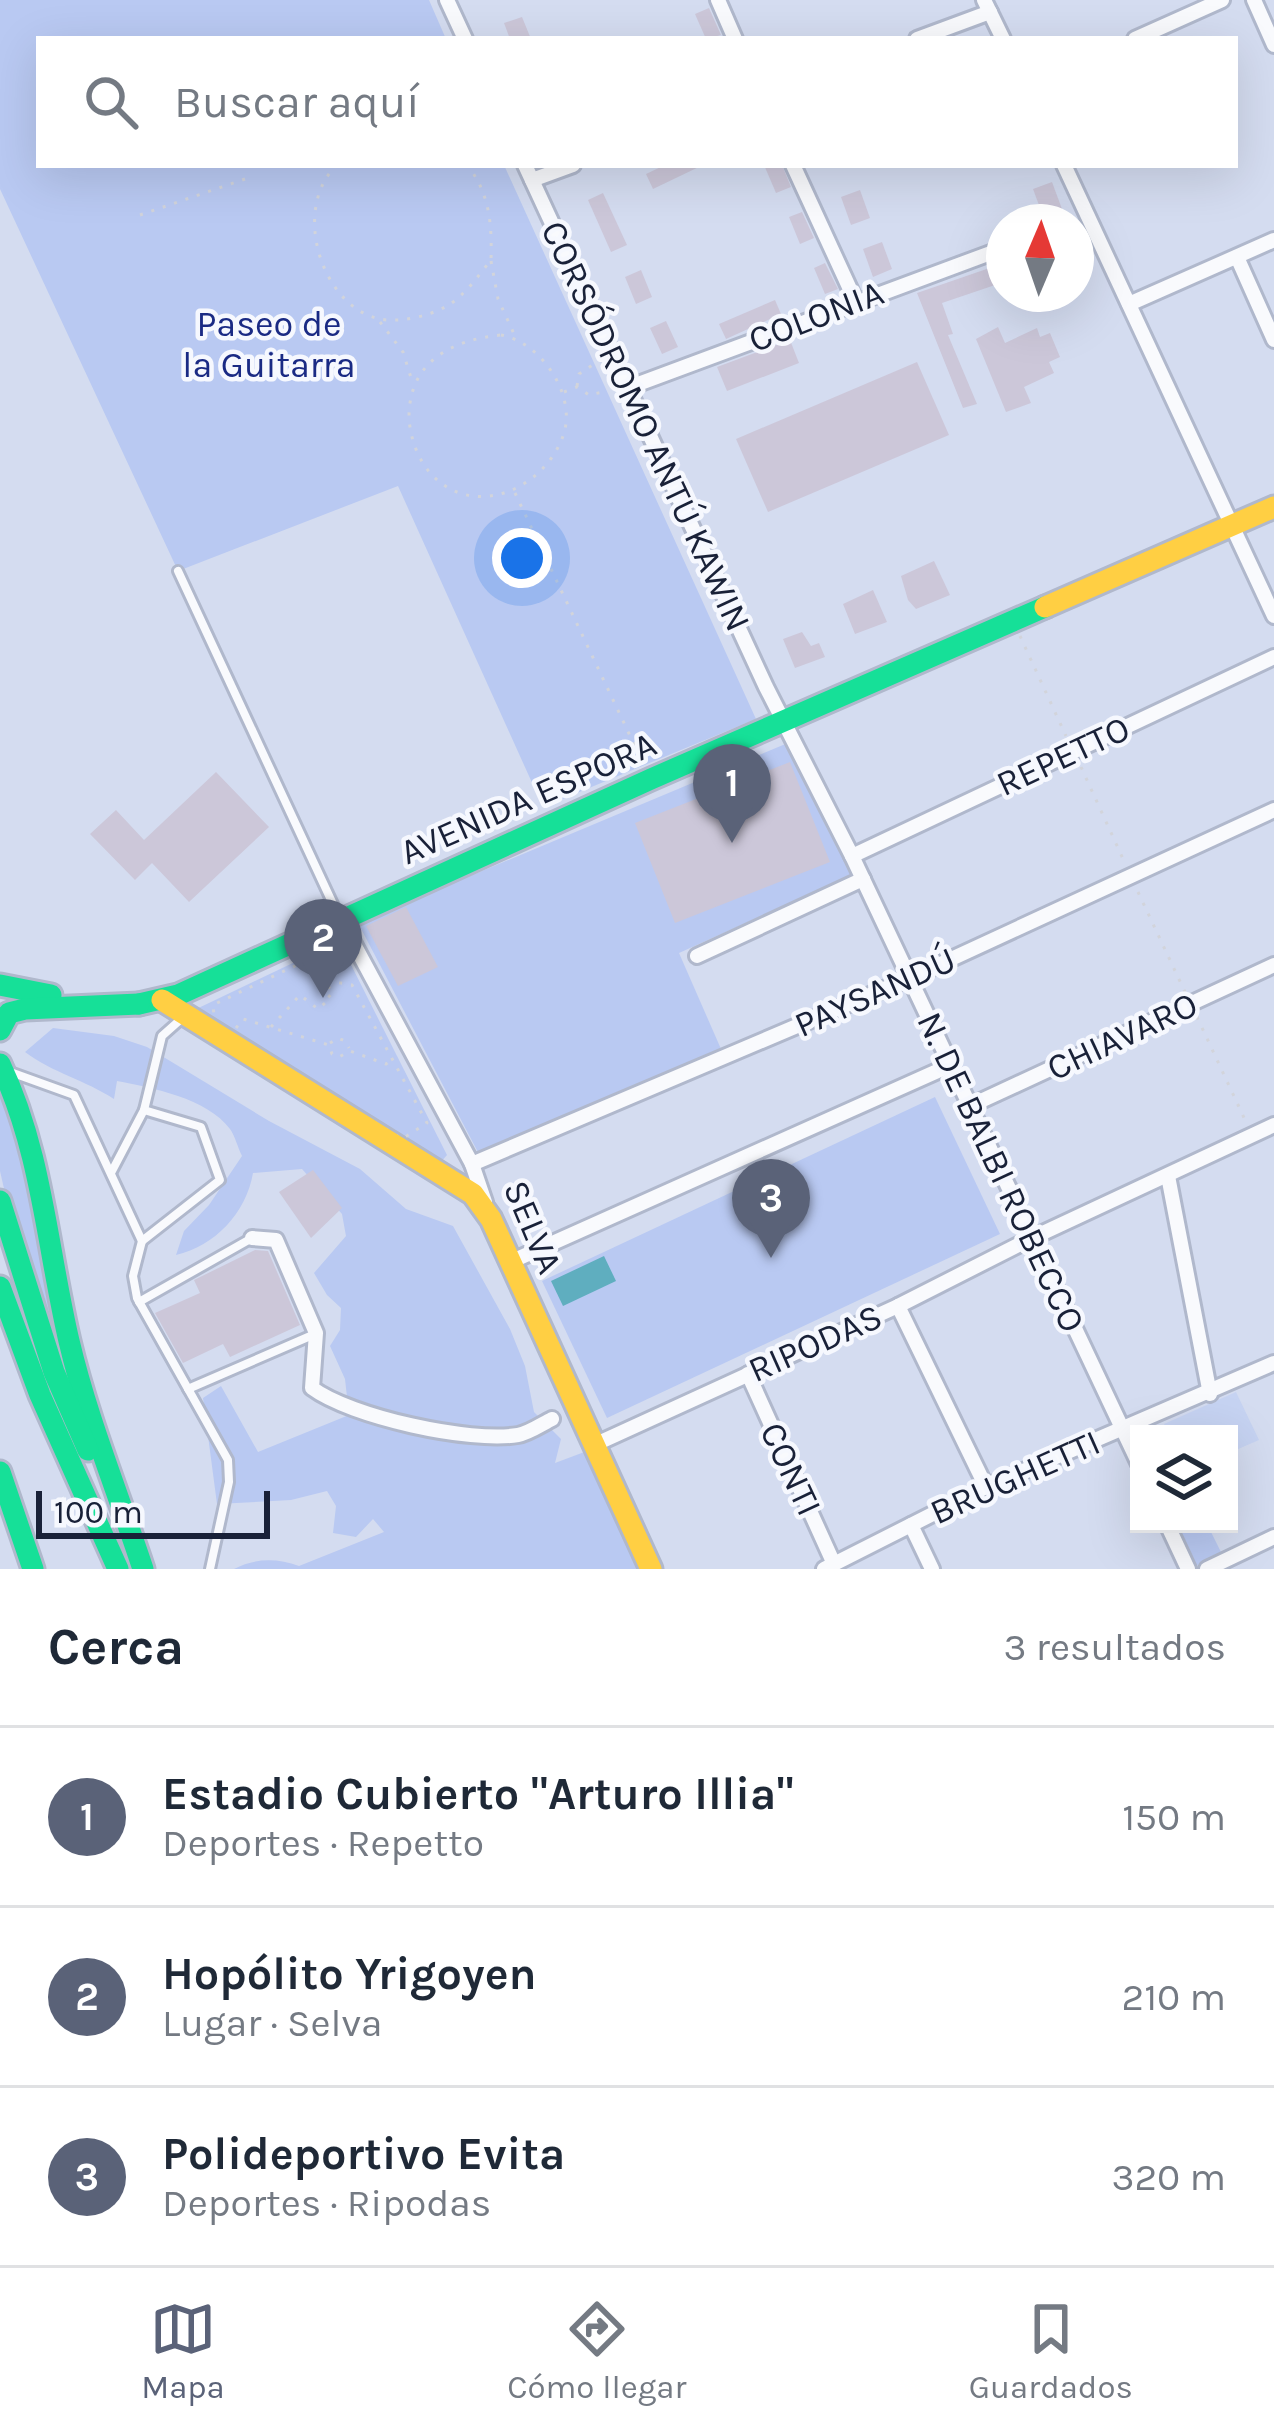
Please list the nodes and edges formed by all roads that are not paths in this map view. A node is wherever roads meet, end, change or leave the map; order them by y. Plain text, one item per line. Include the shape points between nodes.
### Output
1 (447, 0) edge
2 (718, 0) edge
3 (1222, 0) edge
4 (1255, 0) edge
5 (987, 6) edge
6 (464, 36) edge
7 (734, 36) edge
8 (923, 36) edge
9 (1002, 36) edge
10 (1142, 36) edge
11 (1274, 45) edge
12 (526, 168) edge
13 (565, 168) edge
14 (794, 168) edge
15 (1065, 168) edge
16 (532, 180) junction
17 (1077, 204) edge
18 (1094, 240) edge
19 (1274, 240) edge
20 (986, 254) edge
21 (1237, 257) junction
22 (855, 300) junction
23 (1130, 304) junction
24 (1274, 340) edge
25 (630, 387) junction
26 (1274, 506) edge
27 (1232, 525) junction
28 (178, 571) dead end
29 (1274, 616) edge
30 (1274, 657) edge
31 (766, 687) joint
32 (783, 720) junction
33 (1274, 810) edge
34 (852, 856) junction
35 (863, 879) junction
36 (340, 918) junction
37 (698, 956) dead end
38 (1274, 965) edge
39 (910, 978) junction
40 (0, 985) edge
41 (150, 1002) junction
42 (184, 1017) junction
43 (0, 1030) edge
44 (951, 1065) junction
45 (2, 1066) edge
46 (970, 1106) junction
47 (144, 1110) junction
48 (1274, 1125) edge
49 (472, 1164) junction
50 (111, 1175) junction
51 (1168, 1176) junction
52 (0, 1201) edge
53 (491, 1219) junction
54 (251, 1238) joint
55 (1032, 1238) junction
56 (142, 1241) junction
57 (510, 1262) junction
58 (0, 1287) edge
59 (139, 1302) junction
60 (898, 1306) junction
61 (316, 1334) junction
62 (1274, 1364) edge
63 (748, 1374) junction
64 (188, 1389) junction
65 (1210, 1394) junction
66 (552, 1419) dead end
67 (1122, 1429) junction
68 (54, 1432) junction
69 (596, 1444) junction
70 (1130, 1445) edge
71 (0, 1472) edge
72 (986, 1487) junction
73 (911, 1525) junction
74 (1171, 1533) edge
75 (1274, 1538) edge
76 (829, 1566) edge
77 (33, 1569) edge
78 (97, 1569) edge
79 (118, 1569) edge
80 (142, 1569) edge
81 (210, 1569) edge
82 (651, 1569) edge
83 (932, 1569) edge
84 (1188, 1569) edge
85 (1207, 1569) edge

1 - 6 street
2 - 7 street
3 - 10 street
4 - 11 street
5 - 8 street
5 - 9 street
12 - 16 street, CORSÓDROMO ANTÚ KAWIN
13 - 16 street
14 - 22 street
15 - 17 street
16 - 25 street, CORSÓDROMO ANTÚ KAWIN
18 - 23 street
19 - 21 street
20 - 22 street, COLONIA
21 - 23 street
21 - 24 street
22 - 25 street, COLONIA
23 - 27 street
25 - 31 street, CORSÓDROMO ANTÚ KAWIN
26 - 27 main road, AVENIDA ESPORA
27 - 29 street
27 - 32 main road, AVENIDA ESPORA
28 - 36 lane
30 - 34 street, REPETTO
31 - 32 street, N. DE BALBI ROBECCO
32 - 34 street, N. DE BALBI ROBECCO
32 - 36 main road, AVENIDA ESPORA
33 - 39 street, PAYSANDÚ
34 - 35 street, N. DE BALBI ROBECCO
35 - 37 street
35 - 39 street, N. DE BALBI ROBECCO
36 - 41 main road, AVENIDA ESPORA
36 - 49 street, SELVA
38 - 46 street, CHIAVARO
39 - 44 street, N. DE BALBI ROBECCO
39 - 49 street, PAYSANDÚ
40 - 41 main road
41 - 42 main road
41 - 43 main road via 25,1009 9,1013
42 - 47 lane via 162,1036
42 - 53 main road via 453,1179
44 - 46 street, N. DE BALBI ROBECCO
44 - 57 street
45 - 50 lane via 74,1095
45 - 80 main road via 33,1159 69,1342
46 - 55 street, N. DE BALBI ROBECCO
47 - 50 lane
47 - 56 lane via 201,1127 220,1180
48 - 51 street, RIPODAS
49 - 53 street, SELVA
50 - 56 lane
51 - 55 street, RIPODAS
51 - 65 street
52 - 80 main road via 54,1372
53 - 57 main road, SELVA
54 - 59 lane
54 - 61 street via 276,1240
55 - 60 street, RIPODAS
55 - 67 street, N. DE BALBI ROBECCO
56 - 59 lane via 133,1276
57 - 69 main road, SELVA
58 - 68 main road
59 - 64 lane
60 - 63 street, RIPODAS
60 - 72 street
61 - 64 lane
61 - 66 street via 312,1388 332,1403 443,1432 520,1435
62 - 65 street, BRUGHETTI
63 - 69 street, RIPODAS
63 - 76 street, CONTI
64 - 81 lane via 228,1460
65 - 67 street, BRUGHETTI
67 - 70 street, N. DE BALBI ROBECCO
67 - 72 street, BRUGHETTI
68 - 78 main road
68 - 79 main road
69 - 82 main road, SELVA
71 - 77 main road
72 - 73 street, BRUGHETTI
73 - 76 street, BRUGHETTI
73 - 83 street
74 - 84 street
75 - 85 street

